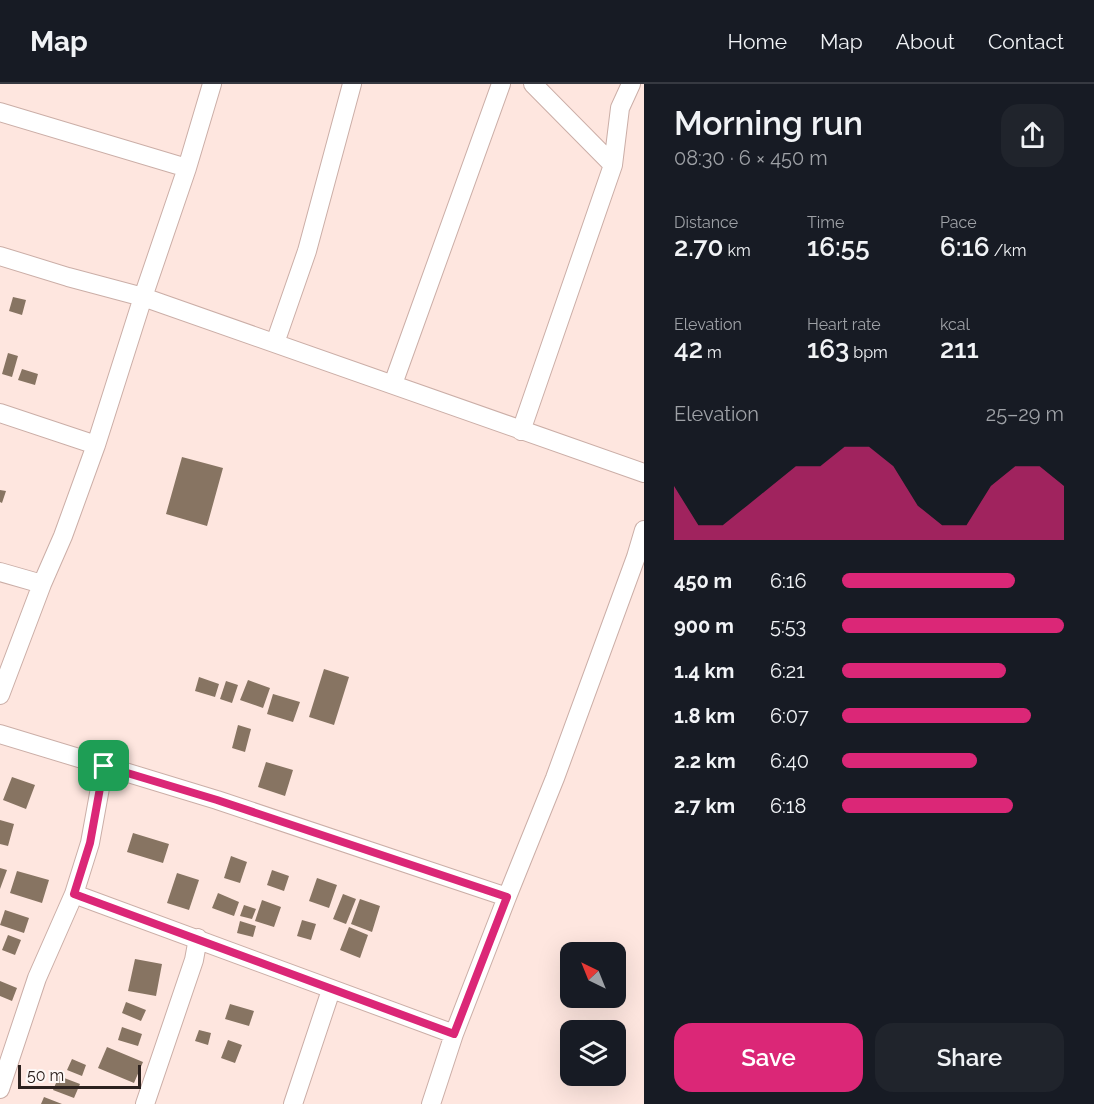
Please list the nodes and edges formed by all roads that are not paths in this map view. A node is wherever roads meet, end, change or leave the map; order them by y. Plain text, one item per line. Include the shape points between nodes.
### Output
1 (212, 84) edge
2 (352, 84) edge
3 (501, 84) edge
4 (533, 84) edge
5 (630, 84) edge
6 (0, 112) edge
7 (613, 165) junction
8 (187, 168) junction
9 (0, 256) edge
10 (143, 297) junction
11 (275, 343) junction
12 (393, 384) junction
13 (0, 413) edge
14 (521, 431) junction
15 (96, 445) junction
16 (644, 473) edge
17 (644, 530) edge
18 (0, 572) edge
19 (42, 584) junction
20 (0, 695) edge
21 (0, 734) edge
22 (104, 766) junction
23 (74, 894) junction
24 (507, 897) junction
25 (198, 938) junction
26 (332, 990) junction
27 (454, 1034) junction
28 (0, 1089) edge
29 (145, 1104) edge
30 (293, 1104) edge
31 (431, 1104) edge

1 - 8 street
2 - 11 street via 307,251
3 - 12 street
4 - 7 street
5 - 7 street via 620,108
6 - 8 street
7 - 14 street
8 - 10 street
9 - 10 street
10 - 11 street
10 - 15 street
11 - 12 street
12 - 14 street
13 - 15 street
14 - 16 street
15 - 19 street
17 - 24 street via 555,777
18 - 19 street
19 - 20 street
21 - 22 street
22 - 23 street via 90,843
22 - 24 street
23 - 25 street
23 - 28 street via 37,978
24 - 27 street
25 - 26 street
25 - 29 street
26 - 27 street
26 - 30 street
27 - 31 street

